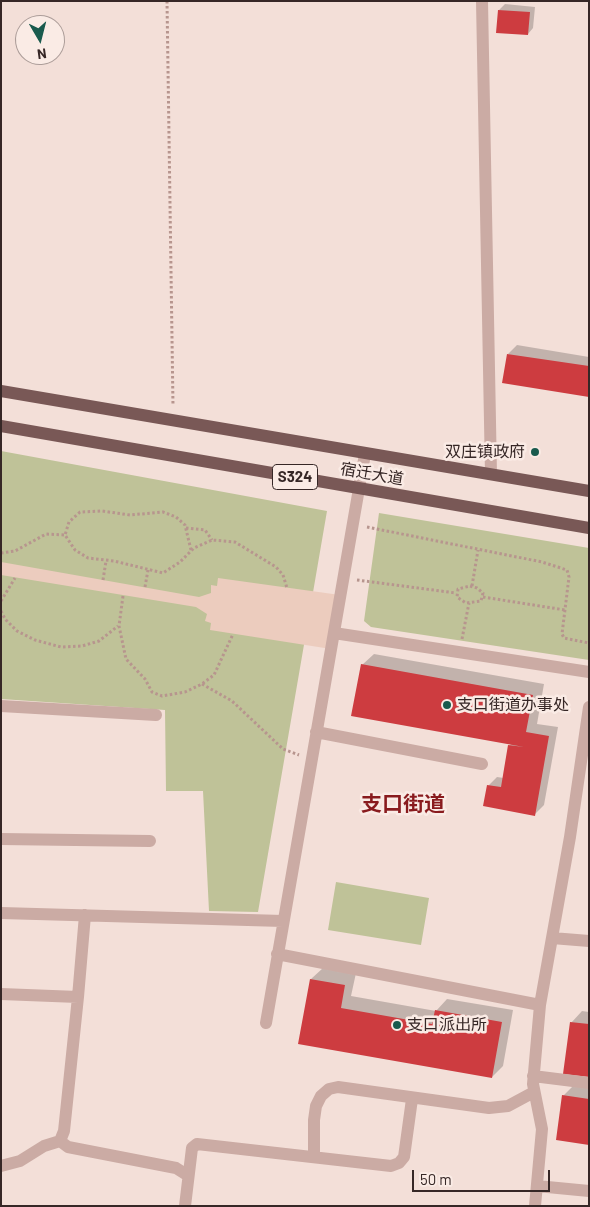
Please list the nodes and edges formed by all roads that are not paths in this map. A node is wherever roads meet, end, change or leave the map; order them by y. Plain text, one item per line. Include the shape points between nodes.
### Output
1 (482, 1) edge
2 (1, 391) edge
3 (1, 426) edge
4 (365, 454) junction
5 (491, 474) junction
6 (359, 488) junction
7 (589, 490) edge
8 (589, 528) edge
9 (334, 633) junction
10 (589, 672) edge
11 (1, 706) edge
12 (589, 708) edge
13 (156, 715) dead end
14 (316, 732) junction
15 (482, 764) dead end
16 (1, 839) edge
17 (150, 841) dead end
18 (1, 912) edge
19 (85, 915) junction
20 (283, 921) junction
21 (552, 938) junction
22 (589, 941) edge
23 (278, 954) junction
24 (1, 994) edge
25 (78, 997) junction
26 (540, 1005) junction
27 (266, 1023) dead end
28 (533, 1076) junction
29 (589, 1083) edge
30 (534, 1092) junction
31 (412, 1099) junction
32 (60, 1141) junction
33 (314, 1157) junction
34 (1, 1166) edge
35 (187, 1175) junction
36 (537, 1186) junction
37 (589, 1192) edge
38 (185, 1206) edge
39 (535, 1206) edge

1 - 5 street
2 - 4 main road, 宿迁大道 / S324
3 - 6 main road, 宿迁大道 / S324
4 - 5 main road, 宿迁大道 / S324
4 - 6 street
5 - 7 main road, 宿迁大道 / S324
6 - 8 main road, 宿迁大道 / S324
6 - 9 street
9 - 10 street
9 - 14 street
11 - 13 street
12 - 21 street
14 - 15 street
14 - 20 street
16 - 17 street
18 - 19 street
19 - 20 street
19 - 25 street
20 - 23 street
21 - 22 street
21 - 26 street
23 - 26 street
23 - 27 street
24 - 25 street
25 - 32 street via 64,1131
26 - 28 street
28 - 29 street
28 - 30 street
30 - 31 street via 508,1106 489,1108
30 - 36 street via 542,1129
31 - 33 street via 404,1158 399,1163 392,1166
31 - 33 street via 338,1086 329,1089 316,1106
32 - 34 street via 44,1146 20,1161
32 - 35 street via 68,1147 176,1168
33 - 35 street via 197,1144 192,1148
35 - 38 street
36 - 37 street
36 - 39 street

